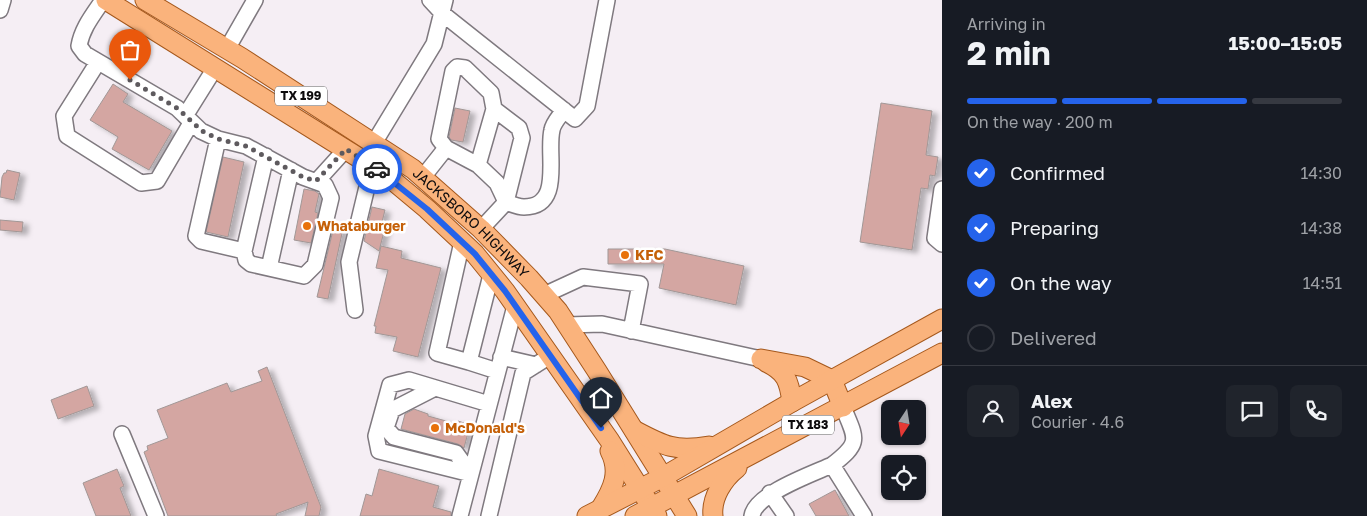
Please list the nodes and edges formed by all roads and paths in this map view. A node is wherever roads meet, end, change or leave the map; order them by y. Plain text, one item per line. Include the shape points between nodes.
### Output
1 (3, 0) edge
2 (105, 0) edge
3 (145, 0) edge
4 (255, 0) edge
5 (430, 0) edge
6 (607, 0) edge
7 (444, 7) edge
8 (0, 10) edge
9 (227, 49) junction
10 (98, 62) junction
11 (215, 68) junction
12 (494, 110) junction
13 (564, 110) junction
14 (188, 120) junction
15 (218, 139) junction
16 (374, 143) junction
17 (446, 148) junction
18 (346, 149) junction
19 (266, 156) junction
20 (478, 165) junction
21 (372, 166) junction
22 (291, 170) junction
23 (423, 177) junction
24 (316, 181) junction
25 (942, 189) edge
26 (506, 202) junction
27 (481, 229) junction
28 (462, 242) junction
29 (942, 244) edge
30 (244, 251) junction
31 (269, 268) junction
32 (492, 275) junction
33 (529, 278) junction
34 (544, 295) junction
35 (510, 299) junction
36 (355, 310) dead end
37 (942, 319) edge
38 (567, 326) junction
39 (632, 330) junction
40 (942, 354) edge
41 (761, 359) junction
42 (543, 361) junction
43 (469, 362) junction
44 (499, 364) junction
45 (832, 380) junction
46 (435, 388) junction
47 (583, 402) junction
48 (792, 402) junction
49 (489, 404) junction
50 (843, 407) junction
51 (633, 430) junction
52 (122, 434) dead end
53 (716, 445) junction
54 (755, 453) junction
55 (832, 465) junction
56 (471, 474) junction
57 (663, 477) junction
58 (639, 488) junction
59 (770, 493) junction
60 (674, 496) junction
61 (594, 512) edge
62 (648, 513) edge
63 (156, 516) edge
64 (460, 516) edge
65 (489, 516) edge
66 (687, 516) edge
67 (713, 516) edge
68 (752, 516) edge
69 (786, 516) edge
70 (864, 516) edge

1 - 8 street
2 - 10 street via 88,20 79,46
2 - 11 main road, JACKSBORO HIGHWAY / TX 199
3 - 9 main road, JACKSBORO HIGHWAY / TX 199
4 - 9 street
5 - 7 street
6 - 13 street via 587,106 575,119
7 - 13 street
7 - 16 street via 434,44
9 - 11 main road
9 - 16 main road, JACKSBORO HIGHWAY / TX 199
10 - 14 street via 177,108
10 - 14 street via 64,116 67,136 141,184 156,181
11 - 14 street
11 - 18 main road, JACKSBORO HIGHWAY / TX 199
12 - 17 street via 491,93 465,68 457,67 452,71 438,138
12 - 20 street
12 - 26 street via 519,128 522,138
13 - 26 street via 552,129 550,187 546,198 525,207
14 - 15 street
15 - 19 street via 246,146
15 - 30 street via 196,236 201,241
16 - 23 main road, JACKSBORO HIGHWAY / TX 199
17 - 20 street
17 - 23 street
18 - 21 main road, JACKSBORO HIGHWAY / TX 199
18 - 24 street
19 - 22 street
19 - 30 street
20 - 26 street via 497,183
21 - 28 main road, JACKSBORO HIGHWAY / TX 199 via 427,209
21 - 36 street via 349,262
22 - 24 street
22 - 31 street
23 - 27 main road, JACKSBORO HIGHWAY / TX 199
24 - 31 street via 326,185 331,198 315,265 304,276
25 - 29 street via 935,238
26 - 27 street
27 - 33 main road, JACKSBORO HIGHWAY / TX 199
28 - 32 main road, JACKSBORO HIGHWAY / TX 199
28 - 43 street via 437,353
30 - 31 street via 246,260 251,264
32 - 35 main road, JACKSBORO HIGHWAY / TX 199
32 - 43 street
33 - 34 main road, JACKSBORO HIGHWAY / TX 199
33 - 35 main road
34 - 38 main road, JACKSBORO HIGHWAY / TX 199
34 - 39 street via 582,277 640,284
35 - 42 main road, JACKSBORO HIGHWAY / TX 199
35 - 44 street
37 - 45 main road, TX 183
38 - 39 street via 602,324
38 - 51 main road, JACKSBORO HIGHWAY / TX 199
39 - 41 street
40 - 50 main road, TX 183
41 - 45 main road via 805,366
41 - 48 main road via 780,369 790,384
42 - 44 street
42 - 47 main road, JACKSBORO HIGHWAY / TX 199
42 - 65 street via 524,373
43 - 44 street
44 - 49 street
45 - 48 main road, TX 183
45 - 50 main road
46 - 49 street
46 - 56 street via 392,410 386,428 394,437 456,453
46 - 56 street via 409,380 390,385 376,436 379,451
47 - 58 main road, JACKSBORO HIGHWAY / TX 199
47 - 61 main road via 615,462 610,494
48 - 53 main road, TX 183
49 - 56 street
50 - 54 main road, TX 183
50 - 55 street via 854,434 853,445
51 - 53 main road via 669,447 694,449
51 - 57 main road, JACKSBORO HIGHWAY / TX 199
52 - 63 street
53 - 57 main road, TX 183
54 - 60 main road, TX 183
54 - 67 main road via 729,474 721,486 714,501
55 - 59 street
55 - 70 street
56 - 64 street
57 - 58 main road, TX 183
57 - 60 main road, JACKSBORO HIGHWAY / TX 199
58 - 61 main road, TX 183
58 - 62 main road, JACKSBORO HIGHWAY / TX 199
59 - 68 street
59 - 69 street
60 - 62 main road, TX 183
60 - 66 main road, JACKSBORO HIGHWAY / TX 199

